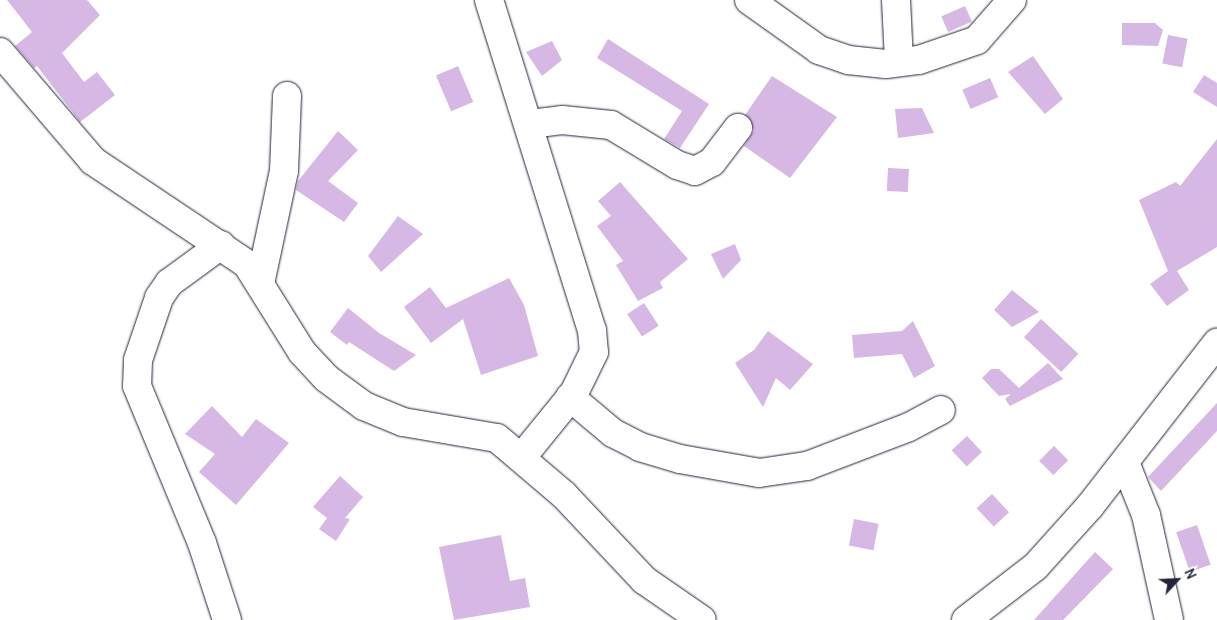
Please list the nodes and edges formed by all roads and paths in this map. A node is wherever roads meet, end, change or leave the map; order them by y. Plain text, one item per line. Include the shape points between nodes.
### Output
1 (489, 0) edge
2 (749, 0) edge
3 (896, 0) edge
4 (1012, 0) edge
5 (0, 52) edge
6 (899, 62) junction
7 (287, 96) dead end
8 (530, 124) junction
9 (738, 128) dead end
10 (221, 245) junction
11 (261, 280) junction
12 (1217, 343) edge
13 (570, 397) junction
14 (941, 410) dead end
15 (522, 457) junction
16 (1126, 465) junction
17 (227, 620) edge
18 (702, 620) edge
19 (966, 620) edge
20 (1169, 620) edge

1 - 8 street
2 - 6 street via 818,50 848,60
3 - 6 street
4 - 6 street via 977,40
5 - 10 street via 93,161
7 - 11 street via 284,171
8 - 9 street via 562,120 611,125 685,170 696,171 712,162
8 - 13 street via 592,330 594,352
10 - 11 street
10 - 17 street via 170,282 159,298 138,360 137,386 202,543
11 - 15 street via 302,352 364,406 403,422 485,434
12 - 16 street
13 - 14 street via 613,433 640,447 680,459 758,473 807,466 909,427
13 - 15 street
15 - 18 street via 644,580
16 - 19 street via 1036,566
16 - 20 street via 1146,515

